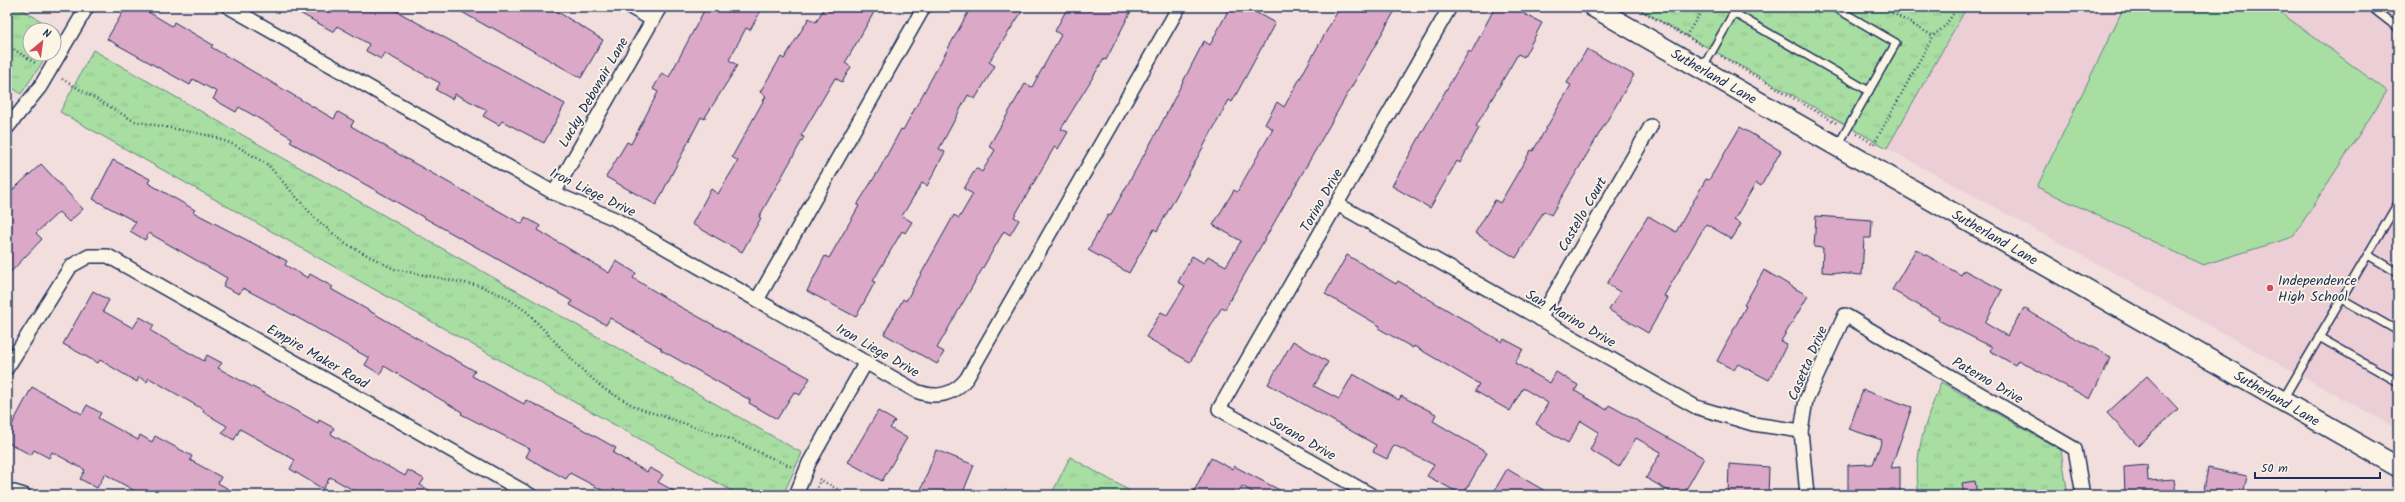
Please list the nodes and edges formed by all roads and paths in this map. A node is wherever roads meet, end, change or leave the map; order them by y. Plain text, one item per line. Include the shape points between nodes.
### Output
1 (87, 7) edge
2 (229, 7) edge
3 (630, 7) edge
4 (660, 7) edge
5 (924, 7) edge
6 (1179, 7) edge
7 (1450, 7) edge
8 (1593, 7) edge
9 (1636, 7) edge
10 (1704, 7) edge
11 (1834, 7) edge
12 (1882, 7) edge
13 (1958, 7) edge
14 (2371, 7) edge
15 (1735, 10) edge
16 (653, 20) junction
17 (2398, 28) edge
18 (1686, 36) junction
19 (1933, 36) junction
20 (7, 45) edge
21 (1712, 51) junction
22 (1702, 69) junction
23 (50, 72) junction
24 (1869, 90) junction
25 (1651, 126) dead end
26 (7, 128) edge
27 (1847, 129) junction
28 (1837, 147) junction
29 (554, 193) junction
30 (2398, 203) edge
31 (1337, 204) junction
32 (2395, 216) edge
33 (2368, 255) junction
34 (2398, 273) edge
35 (2342, 299) junction
36 (757, 300) junction
37 (1845, 315) joint
38 (1540, 319) junction
39 (2398, 331) edge
40 (2319, 338) junction
41 (866, 362) junction
42 (7, 368) edge
43 (2398, 382) edge
44 (2282, 401) junction
45 (1219, 409) joint
46 (1800, 431) junction
47 (2398, 467) edge
48 (804, 473) junction
49 (820, 480) junction
50 (7, 490) edge
51 (24, 495) edge
52 (530, 495) edge
53 (796, 495) edge
54 (815, 495) edge
55 (848, 495) edge
56 (1371, 495) edge
57 (1807, 495) edge
58 (2083, 495) edge

1 - 23 street
2 - 29 street, Iron Liege Drive
3 - 16 street
4 - 16 street, Lucky Debonair Lane
5 - 36 street
6 - 41 street, Iron Liege Drive via 967,378 948,394 934,396 923,393
7 - 31 street, Torino Drive
8 - 22 street, Sutherland Lane
9 - 18 path
10 - 18 path
11 - 24 lane via 1896,43
12 - 19 path
13 - 19 path via 1945,26
14 - 17 lane
15 - 21 lane
15 - 24 lane
16 - 29 street, Lucky Debonair Lane
18 - 21 path
19 - 27 path via 1874,144
20 - 23 path
21 - 22 lane
21 - 27 path
22 - 28 street, Sutherland Lane
23 - 26 street
23 - 48 path via 134,121 212,136 237,146 268,166 314,218 344,243 394,269 480,286 504,296 527,312 580,368 604,389 638,408 725,437
24 - 27 lane
25 - 38 street, Castello Court
27 - 28 lane
28 - 44 street, Sutherland Lane
29 - 36 street, Iron Liege Drive via 615,219
30 - 32 lane
31 - 38 street, San Marino Drive
31 - 45 street, Torino Drive
32 - 33 lane
33 - 34 lane
33 - 35 lane
35 - 39 lane
35 - 40 lane
36 - 41 street, Iron Liege Drive
37 - 46 street, Casetta Drive via 1806,400
37 - 58 street, Paterno Drive via 2075,449
38 - 46 street, San Marino Drive via 1696,407 1754,424
40 - 43 lane
40 - 44 lane
41 - 48 street
42 - 52 street, Empire Maker Road via 68,270 87,256 104,255 117,260
44 - 47 street, Sutherland Lane
45 - 56 street, Sorano Drive
46 - 57 street, Casetta Drive
48 - 49 path
48 - 53 street
49 - 54 path
49 - 55 path
50 - 51 street

